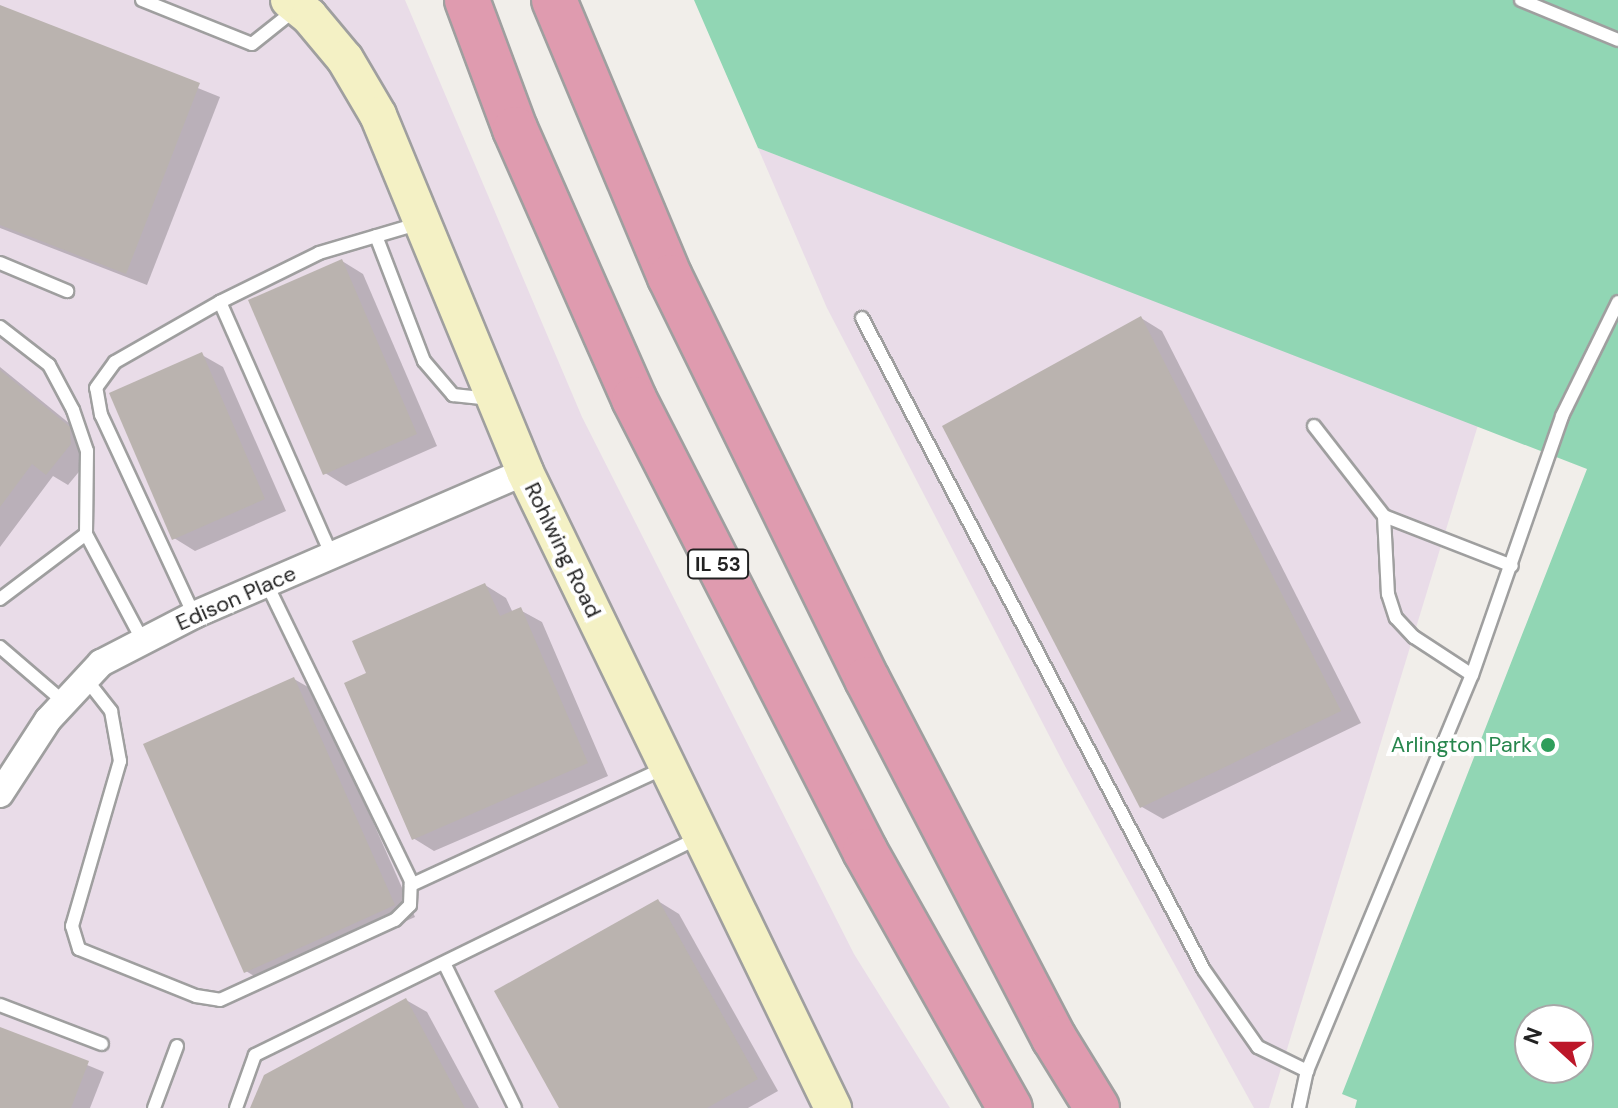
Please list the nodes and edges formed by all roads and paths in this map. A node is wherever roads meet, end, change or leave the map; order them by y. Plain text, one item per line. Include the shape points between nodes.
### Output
1 (142, 0) edge
2 (467, 0) edge
3 (554, 0) edge
4 (1521, 0) edge
5 (294, 4) edge
6 (1618, 40) edge
7 (422, 222) junction
8 (376, 236) junction
9 (0, 263) edge
10 (67, 291) dead end
11 (220, 302) junction
12 (1618, 302) edge
13 (862, 318) dead end
14 (0, 327) edge
15 (495, 400) junction
16 (1314, 426) dead end
17 (525, 472) junction
18 (1384, 516) junction
19 (86, 534) junction
20 (332, 556) junction
21 (1512, 566) junction
22 (267, 584) junction
23 (0, 599) edge
24 (194, 615) junction
25 (143, 641) junction
26 (0, 647) edge
27 (1472, 675) junction
28 (86, 679) junction
29 (64, 702) junction
30 (668, 766) junction
31 (0, 794) edge
32 (701, 836) junction
33 (411, 885) junction
34 (445, 965) junction
35 (0, 1005) edge
36 (102, 1044) dead end
37 (177, 1046) dead end
38 (1307, 1071) junction
39 (154, 1108) edge
40 (236, 1108) edge
41 (515, 1108) edge
42 (833, 1108) edge
43 (1010, 1108) edge
44 (1097, 1108) edge
45 (1299, 1108) edge

1 - 5 lane via 252,44
2 - 43 highway, IL 53 via 515,129 634,399 865,851
3 - 44 highway via 670,277 765,471 996,928
4 - 6 lane
5 - 7 main road, Rohlwing Road via 345,59 378,115
7 - 8 lane
7 - 15 main road, Rohlwing Road
8 - 11 lane via 319,253
8 - 15 lane via 424,361 453,395
9 - 10 lane
11 - 20 lane
11 - 24 lane via 115,362 96,388 101,415
12 - 21 lane via 1562,416
13 - 38 lane via 1204,970 1258,1047
14 - 19 lane via 49,365 73,410 87,451
15 - 17 main road, Rohlwing Road
16 - 18 lane
17 - 20 street, Edison Place
17 - 30 main road, Rohlwing Road
18 - 21 lane
18 - 27 lane via 1388,594 1396,618 1414,637
19 - 23 lane
19 - 25 lane
20 - 22 street, Edison Place
21 - 27 lane
22 - 24 street, Edison Place
22 - 33 lane
24 - 25 street, Edison Place
25 - 28 street, Edison Place via 101,663
26 - 29 lane
27 - 38 lane
28 - 29 street, Edison Place
28 - 33 lane via 111,711 120,761 72,926 79,949 93,958 220,1000 406,914
29 - 31 street, Edison Place
30 - 32 main road, Rohlwing Road
30 - 33 lane
32 - 34 lane
32 - 42 main road, Rohlwing Road
34 - 40 lane via 255,1055
34 - 41 lane
35 - 36 lane
37 - 39 lane
38 - 45 lane

